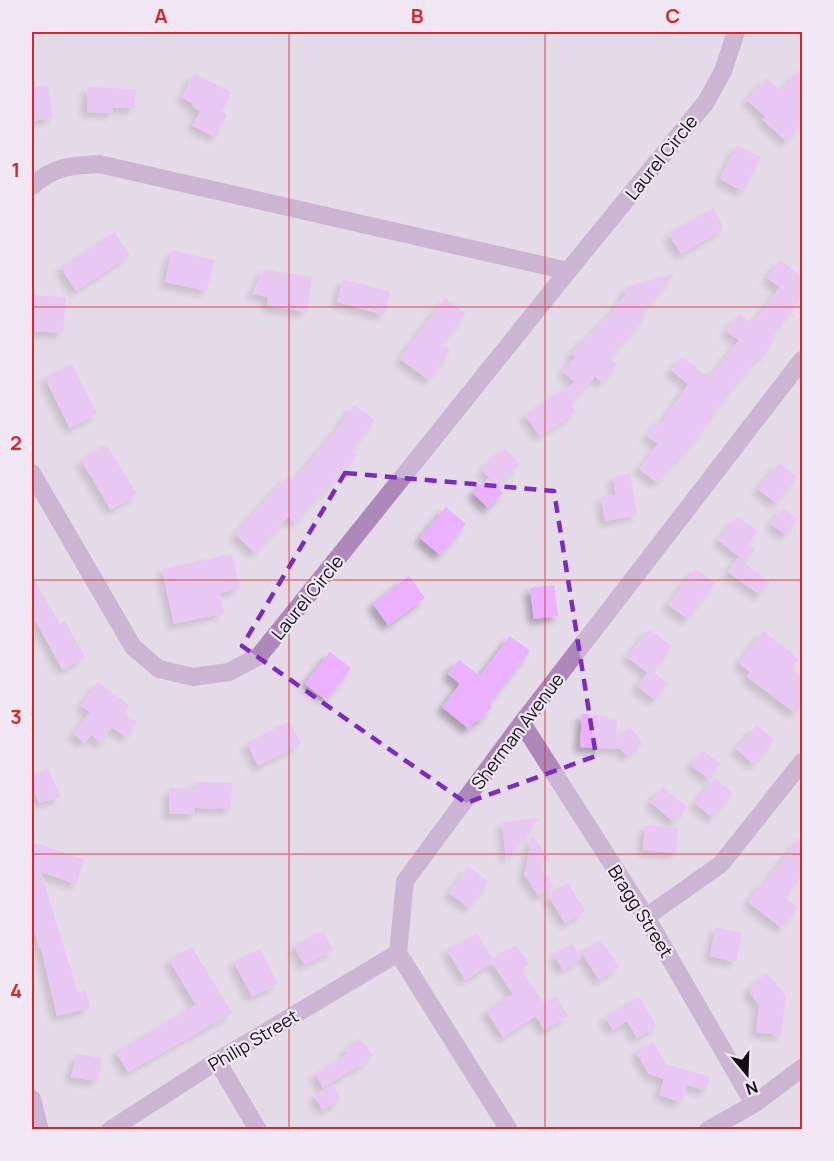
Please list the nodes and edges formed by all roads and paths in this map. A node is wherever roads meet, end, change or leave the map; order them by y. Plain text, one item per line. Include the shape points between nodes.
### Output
1 (736, 32) edge
2 (32, 186) edge
3 (568, 271) junction
4 (802, 360) edge
5 (32, 473) edge
6 (522, 723) junction
7 (802, 762) edge
8 (646, 917) junction
9 (398, 953) junction
10 (217, 1061) junction
11 (802, 1068) edge
12 (32, 1100) edge
13 (754, 1104) junction
14 (39, 1130) edge
15 (110, 1130) edge
16 (258, 1130) edge
17 (509, 1130) edge
18 (708, 1130) edge

1 - 3 street, Laurel Circle via 723,71 706,102
2 - 3 street via 42,176 67,166 99,164
3 - 5 street, Laurel Circle via 259,656 229,672 193,677 170,672 159,669 133,647
4 - 6 street, Sherman Avenue
6 - 8 street, Bragg Street
6 - 9 street, Sherman Avenue via 405,881
7 - 8 street via 721,864
8 - 13 street, Bragg Street
9 - 10 street, Philip Street
9 - 17 street
10 - 15 street, Philip Street
10 - 16 street
11 - 13 street
12 - 14 street
13 - 18 street

